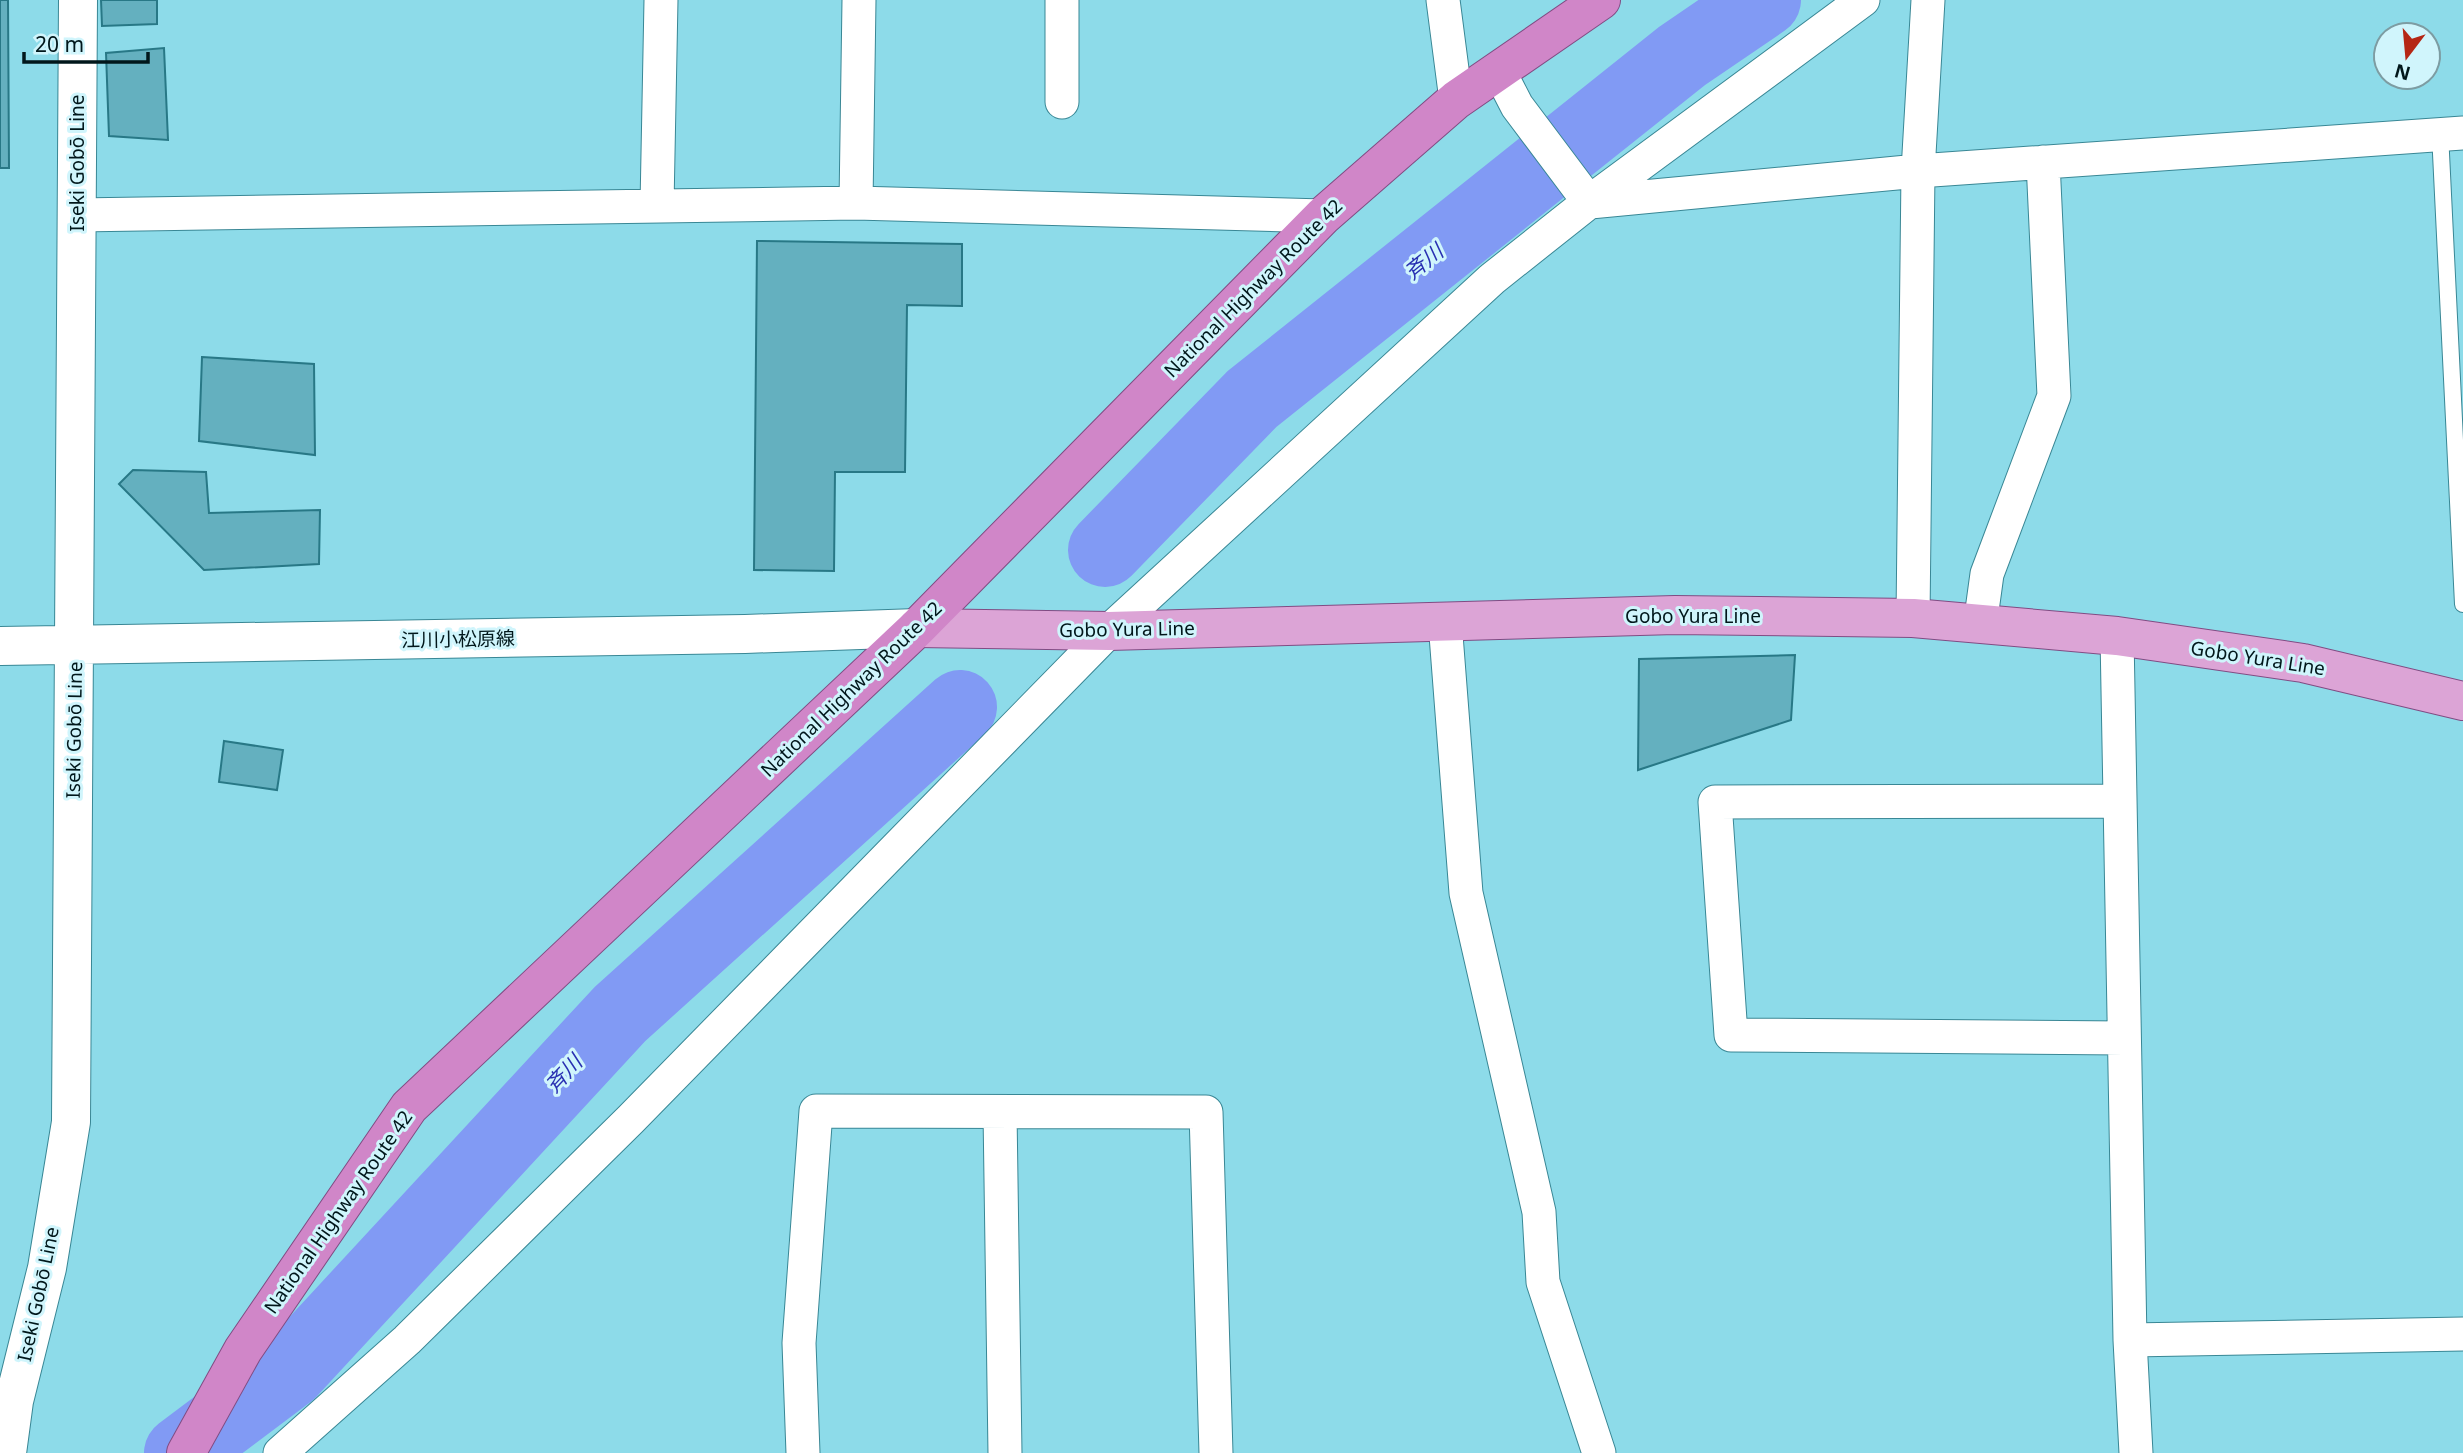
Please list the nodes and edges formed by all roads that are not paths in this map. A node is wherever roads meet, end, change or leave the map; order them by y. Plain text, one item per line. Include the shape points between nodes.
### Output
1 (78, 0) edge
2 (661, 0) edge
3 (859, 0) edge
4 (1062, 0) edge
5 (1443, 0) edge
6 (1601, 0) edge
7 (1863, 0) edge
8 (1928, 0) edge
9 (1508, 89) junction
10 (1456, 100) junction
11 (1062, 102) dead end
12 (2451, 133) edge
13 (2043, 162) junction
14 (1918, 171) junction
15 (1589, 202) junction
16 (856, 203) junction
17 (657, 205) junction
18 (77, 215) junction
19 (1323, 216) junction
20 (2463, 604) edge
21 (1913, 618) junction
22 (1445, 622) junction
23 (1980, 625) junction
24 (917, 628) junction
25 (1109, 631) junction
26 (2117, 636) junction
27 (75, 645) junction
28 (0, 646) edge
29 (2463, 702) edge
30 (2119, 801) junction
31 (2124, 1038) junction
32 (1000, 1112) junction
33 (2463, 1335) edge
34 (2130, 1340) junction
35 (7, 1453) edge
36 (186, 1453) edge
37 (280, 1453) edge
38 (803, 1453) edge
39 (1005, 1453) edge
40 (1216, 1453) edge
41 (1599, 1453) edge
42 (2136, 1453) edge

1 - 18 main road, Iseki Gobō Line
2 - 17 street
3 - 16 street
4 - 11 street
5 - 10 street
6 - 9 highway, National Highway Route 42
7 - 15 street
8 - 14 street
9 - 10 highway, National Highway Route 42
9 - 15 street
10 - 19 highway, National Highway Route 42
12 - 13 street
12 - 20 lane
13 - 14 street
13 - 23 street via 2054,396 1987,574
14 - 15 street
14 - 21 street
15 - 25 street via 1492,279
16 - 17 street
16 - 19 street
17 - 18 street
18 - 27 main road, Iseki Gobō Line
19 - 24 highway, National Highway Route 42
21 - 22 main road, Gobo Yura Line via 1675,615
21 - 23 main road, Gobo Yura Line
22 - 25 main road, Gobo Yura Line
22 - 41 street via 1466,893 1539,1212 1544,1282
23 - 26 main road, Gobo Yura Line
24 - 25 main road, Gobo Yura Line
24 - 27 main road, 江川小松原線
24 - 36 highway, National Highway Route 42 via 409,1107 243,1350
25 - 37 street via 631,1119 407,1340
26 - 29 main road, Gobo Yura Line via 2303,663
26 - 30 street
27 - 28 main road, 江川小松原線
27 - 35 main road, Iseki Gobō Line via 71,1122 47,1268 14,1401
30 - 31 street
30 - 31 street via 1714,802 1731,1035
31 - 34 street
32 - 38 street via 816,1111 799,1343
32 - 39 street
32 - 40 street via 1206,1112
33 - 34 street
34 - 42 street

